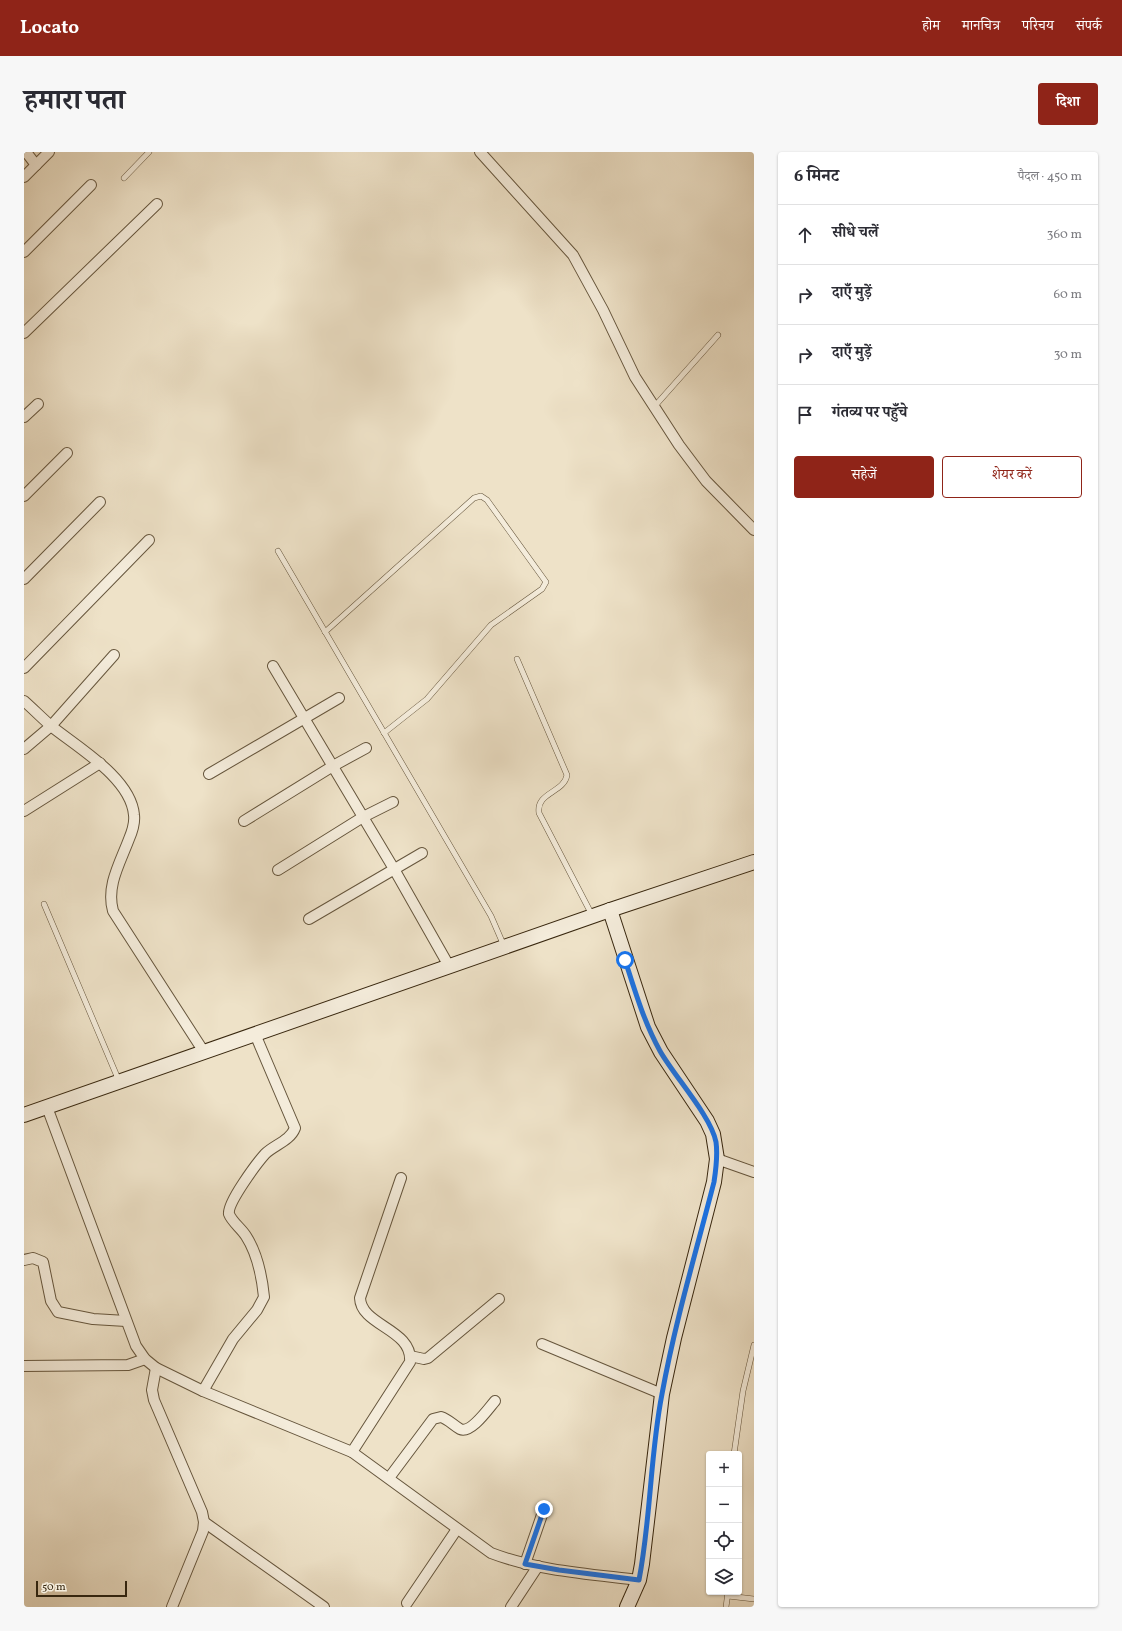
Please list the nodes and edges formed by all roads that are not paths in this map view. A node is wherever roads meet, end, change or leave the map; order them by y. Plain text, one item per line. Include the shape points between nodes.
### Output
1 (26, 152) edge
2 (49, 152) edge
3 (149, 152) edge
4 (480, 152) edge
5 (36, 165) junction
6 (24, 177) edge
7 (124, 178) dead end
8 (91, 185) dead end
9 (157, 204) dead end
10 (24, 252) edge
11 (24, 333) edge
12 (718, 335) dead end
13 (38, 404) dead end
14 (654, 408) junction
15 (24, 417) edge
16 (67, 453) dead end
17 (24, 496) edge
18 (100, 502) dead end
19 (754, 530) edge
20 (149, 540) dead end
21 (278, 551) dead end
22 (24, 579) edge
23 (325, 632) junction
24 (114, 655) dead end
25 (517, 659) dead end
26 (273, 666) dead end
27 (24, 668) edge
28 (339, 698) dead end
29 (24, 701) edge
30 (304, 717) junction
31 (51, 726) junction
32 (384, 734) junction
33 (366, 748) dead end
34 (24, 749) edge
35 (100, 763) junction
36 (333, 766) junction
37 (209, 774) dead end
38 (393, 802) dead end
39 (24, 811) edge
40 (363, 817) junction
41 (244, 820) dead end
42 (422, 853) dead end
43 (754, 862) edge
44 (394, 869) junction
45 (278, 870) dead end
46 (44, 904) dead end
47 (610, 910) junction
48 (593, 916) junction
49 (309, 919) dead end
50 (504, 947) junction
51 (449, 966) junction
52 (257, 1039) junction
53 (204, 1052) junction
54 (120, 1082) junction
55 (49, 1112) junction
56 (24, 1115) edge
57 (717, 1159) junction
58 (754, 1172) edge
59 (402, 1178) dead end
60 (24, 1260) edge
61 (499, 1299) dead end
62 (126, 1322) junction
63 (542, 1344) dead end
64 (754, 1345) edge
65 (410, 1356) junction
66 (145, 1359) junction
67 (24, 1366) edge
68 (156, 1368) junction
69 (203, 1391) junction
70 (662, 1394) junction
71 (495, 1401) dead end
72 (734, 1451) edge
73 (352, 1452) junction
74 (389, 1478) junction
75 (544, 1509) dead end
76 (204, 1522) junction
77 (458, 1529) junction
78 (525, 1564) junction
79 (538, 1566) junction
80 (639, 1580) junction
81 (728, 1595) edge
82 (733, 1595) edge
83 (754, 1599) edge
84 (407, 1603) dead end
85 (172, 1607) edge
86 (324, 1607) edge
87 (511, 1607) edge
88 (628, 1607) edge
89 (726, 1607) edge

1 - 5 street
2 - 5 street
3 - 7 lane
4 - 14 street via 573,255 635,377
5 - 6 street
8 - 10 street
9 - 11 street
12 - 14 lane
13 - 15 street
14 - 19 street via 706,481
16 - 17 street
18 - 22 street
20 - 27 street
21 - 23 lane
23 - 32 lane
23 - 32 lane via 478,496 487,500 546,582 542,589 491,625 427,699
24 - 31 street
25 - 48 lane via 567,775 564,784 541,801 538,806 539,813
26 - 30 street
28 - 30 street
29 - 31 street
30 - 36 street
30 - 37 street
31 - 34 street
31 - 35 street
32 - 50 lane via 491,916
33 - 36 street
35 - 39 street
35 - 53 street via 122,788 134,815 132,831 110,892 113,911
36 - 40 street
36 - 41 street
38 - 40 street
40 - 44 street
40 - 45 street
42 - 44 street
43 - 47 main road
44 - 49 street
44 - 51 street
46 - 54 lane
47 - 48 main road
47 - 57 main road via 648,1027 661,1052 707,1121 716,1142
48 - 50 main road
50 - 51 main road
51 - 52 main road
52 - 53 main road
52 - 69 street via 295,1128 290,1136 266,1153 229,1209 230,1215 246,1235 252,1248 264,1297 258,1310 233,1339
53 - 54 main road
54 - 55 main road
55 - 56 main road
55 - 62 street
57 - 58 street
57 - 70 main road via 714,1182
59 - 65 street via 360,1304 367,1314 404,1341
60 - 62 street via 33,1258 42,1262 51,1301 58,1312
61 - 65 street via 428,1358
62 - 66 street via 136,1346
63 - 70 street
64 - 72 lane via 743,1391
65 - 73 street via 407,1368
66 - 67 street via 128,1365
66 - 68 street
68 - 69 street
68 - 76 street via 152,1390 154,1400
69 - 73 street
70 - 80 main road via 647,1532
71 - 74 street via 468,1429 458,1428 441,1417 433,1419
73 - 74 street
74 - 77 street
75 - 78 street
76 - 85 street via 203,1531
76 - 86 street
77 - 78 street via 491,1553
77 - 84 street
78 - 79 street
79 - 80 street
79 - 87 street
80 - 88 main road
81 - 89 lane
82 - 83 lane

